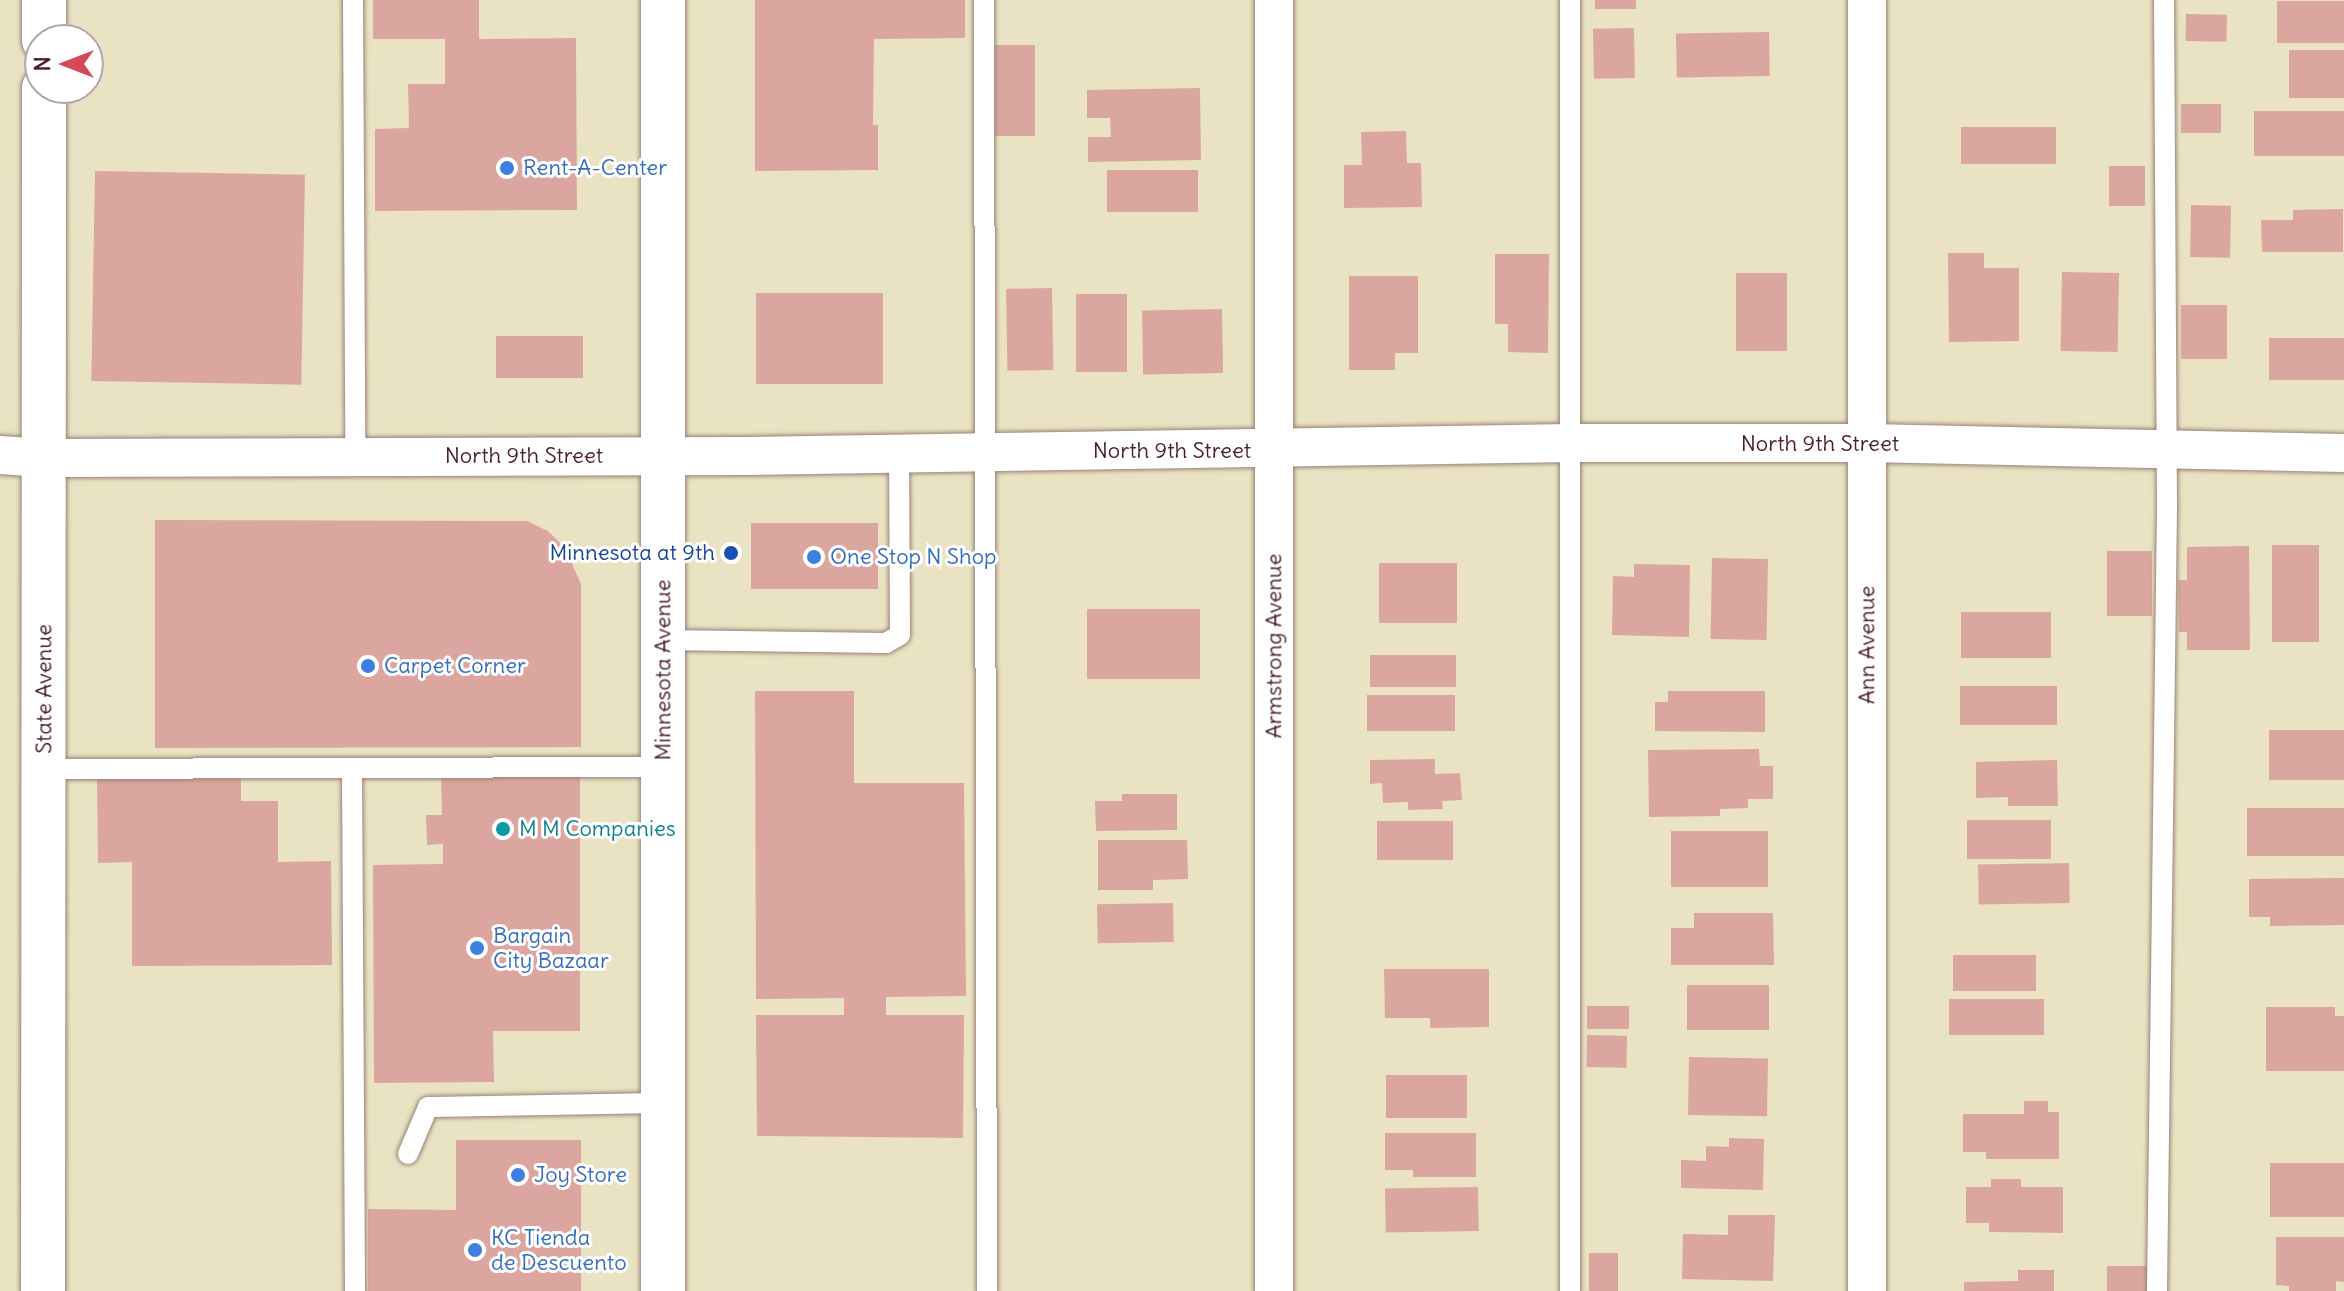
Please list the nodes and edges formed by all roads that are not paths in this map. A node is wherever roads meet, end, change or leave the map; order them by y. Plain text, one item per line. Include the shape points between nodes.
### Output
1 (44, 0) edge
2 (353, 0) edge
3 (663, 0) edge
4 (984, 0) edge
5 (1274, 0) edge
6 (1570, 0) edge
7 (1867, 0) edge
8 (2164, 0) edge
9 (44, 24) edge
10 (44, 104) edge
11 (1572, 443) junction
12 (1867, 443) junction
13 (2166, 448) junction
14 (1274, 450) junction
15 (986, 451) junction
16 (899, 453) junction
17 (2344, 453) edge
18 (0, 455) edge
19 (355, 455) junction
20 (663, 457) junction
21 (44, 458) junction
22 (663, 640) junction
23 (663, 767) junction
24 (352, 768) junction
25 (44, 769) junction
26 (663, 1103) junction
27 (408, 1154) dead end
28 (43, 1291) edge
29 (355, 1291) edge
30 (663, 1291) edge
31 (987, 1291) edge
32 (1274, 1291) edge
33 (1570, 1291) edge
34 (1867, 1291) edge
35 (2157, 1291) edge

1 - 9 main road
2 - 19 lane
3 - 20 main road, Minnesota Avenue
4 - 15 lane
5 - 14 street, Armstrong Avenue
6 - 11 lane
7 - 12 street, Ann Avenue
8 - 13 lane
10 - 21 main road, State Avenue
11 - 12 street, North 9th Street
11 - 14 street, North 9th Street
11 - 33 lane
12 - 13 street, North 9th Street
12 - 34 street, Ann Avenue
13 - 17 street, North 9th Street
13 - 35 lane
14 - 15 street, North 9th Street
14 - 32 street, Armstrong Avenue
15 - 16 street, North 9th Street
15 - 31 lane
16 - 20 street, North 9th Street
16 - 22 lane via 900,635 886,643
18 - 21 street, North 9th Street
19 - 20 street, North 9th Street
19 - 21 street, North 9th Street
20 - 22 main road, Minnesota Avenue
21 - 25 main road, State Avenue
22 - 23 main road, Minnesota Avenue
23 - 24 lane
23 - 26 main road, Minnesota Avenue
24 - 25 lane
24 - 29 lane
25 - 28 main road, State Avenue
26 - 27 lane via 428,1107
26 - 30 main road, Minnesota Avenue

